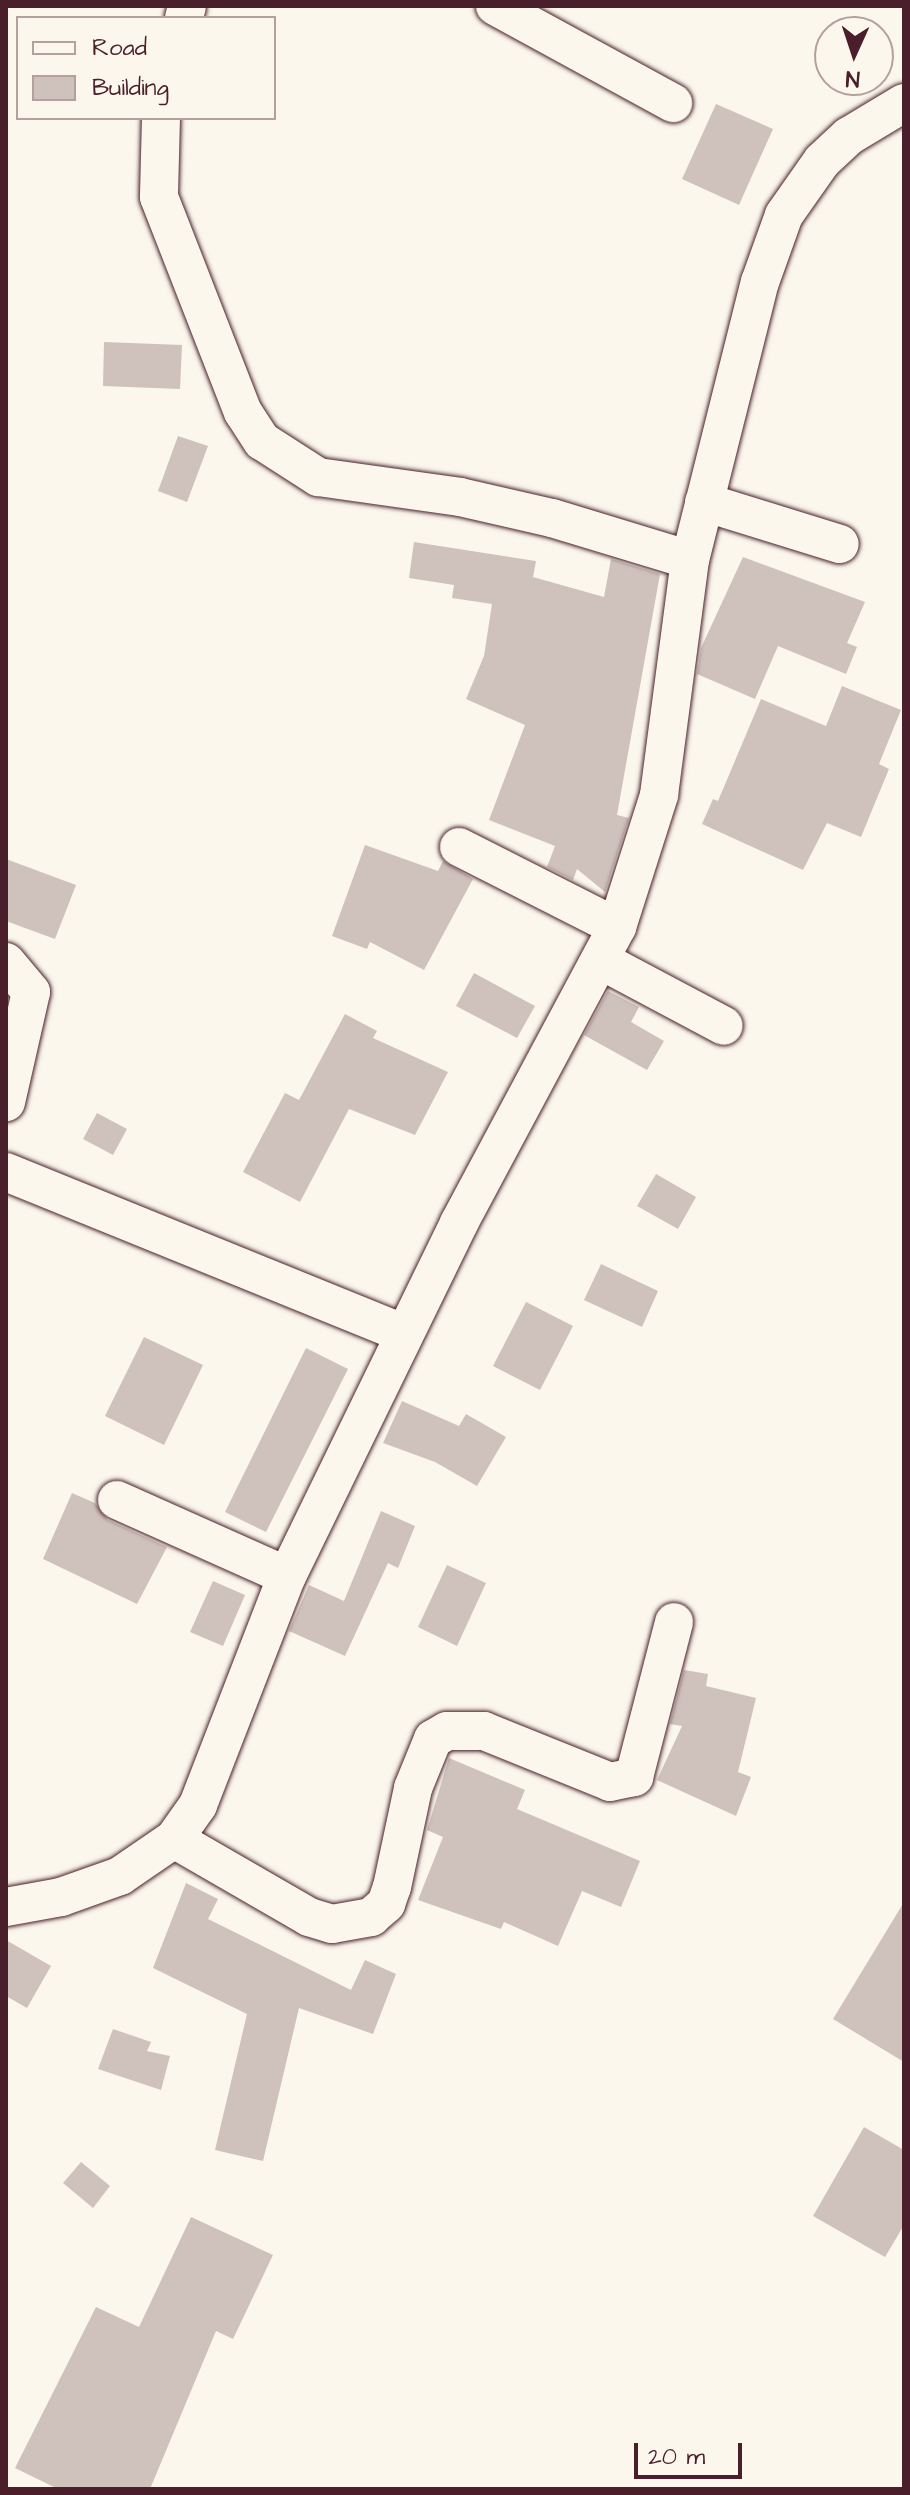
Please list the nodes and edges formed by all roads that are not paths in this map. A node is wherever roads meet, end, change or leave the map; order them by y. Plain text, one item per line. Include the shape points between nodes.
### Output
1 (495, 6) edge
2 (673, 103) dead end
3 (904, 103) edge
4 (161, 120) edge
5 (704, 502) junction
6 (840, 544) dead end
7 (690, 560) junction
8 (459, 847) dead end
9 (617, 927) junction
10 (600, 960) junction
11 (6, 962) edge
12 (724, 1026) dead end
13 (6, 1102) edge
14 (6, 1172) edge
15 (404, 1334) junction
16 (117, 1500) dead end
17 (287, 1576) junction
18 (674, 1622) dead end
19 (174, 1839) junction
20 (6, 1907) edge

1 - 2 street
3 - 5 street via 831,153 784,215 760,282
4 - 7 street via 159,197 243,412 262,441 318,477 475,501
5 - 6 street
5 - 7 street
7 - 9 street via 659,795
8 - 9 street
9 - 10 street
10 - 12 street
10 - 15 street
11 - 13 street via 31,992
14 - 15 street
15 - 17 street
16 - 17 street
17 - 19 street via 198,1805
18 - 19 street via 634,1777 610,1782 484,1731 447,1731 433,1739 413,1788 392,1887 386,1904 371,1917 332,1924 309,1917
19 - 20 street via 120,1876 61,1897

